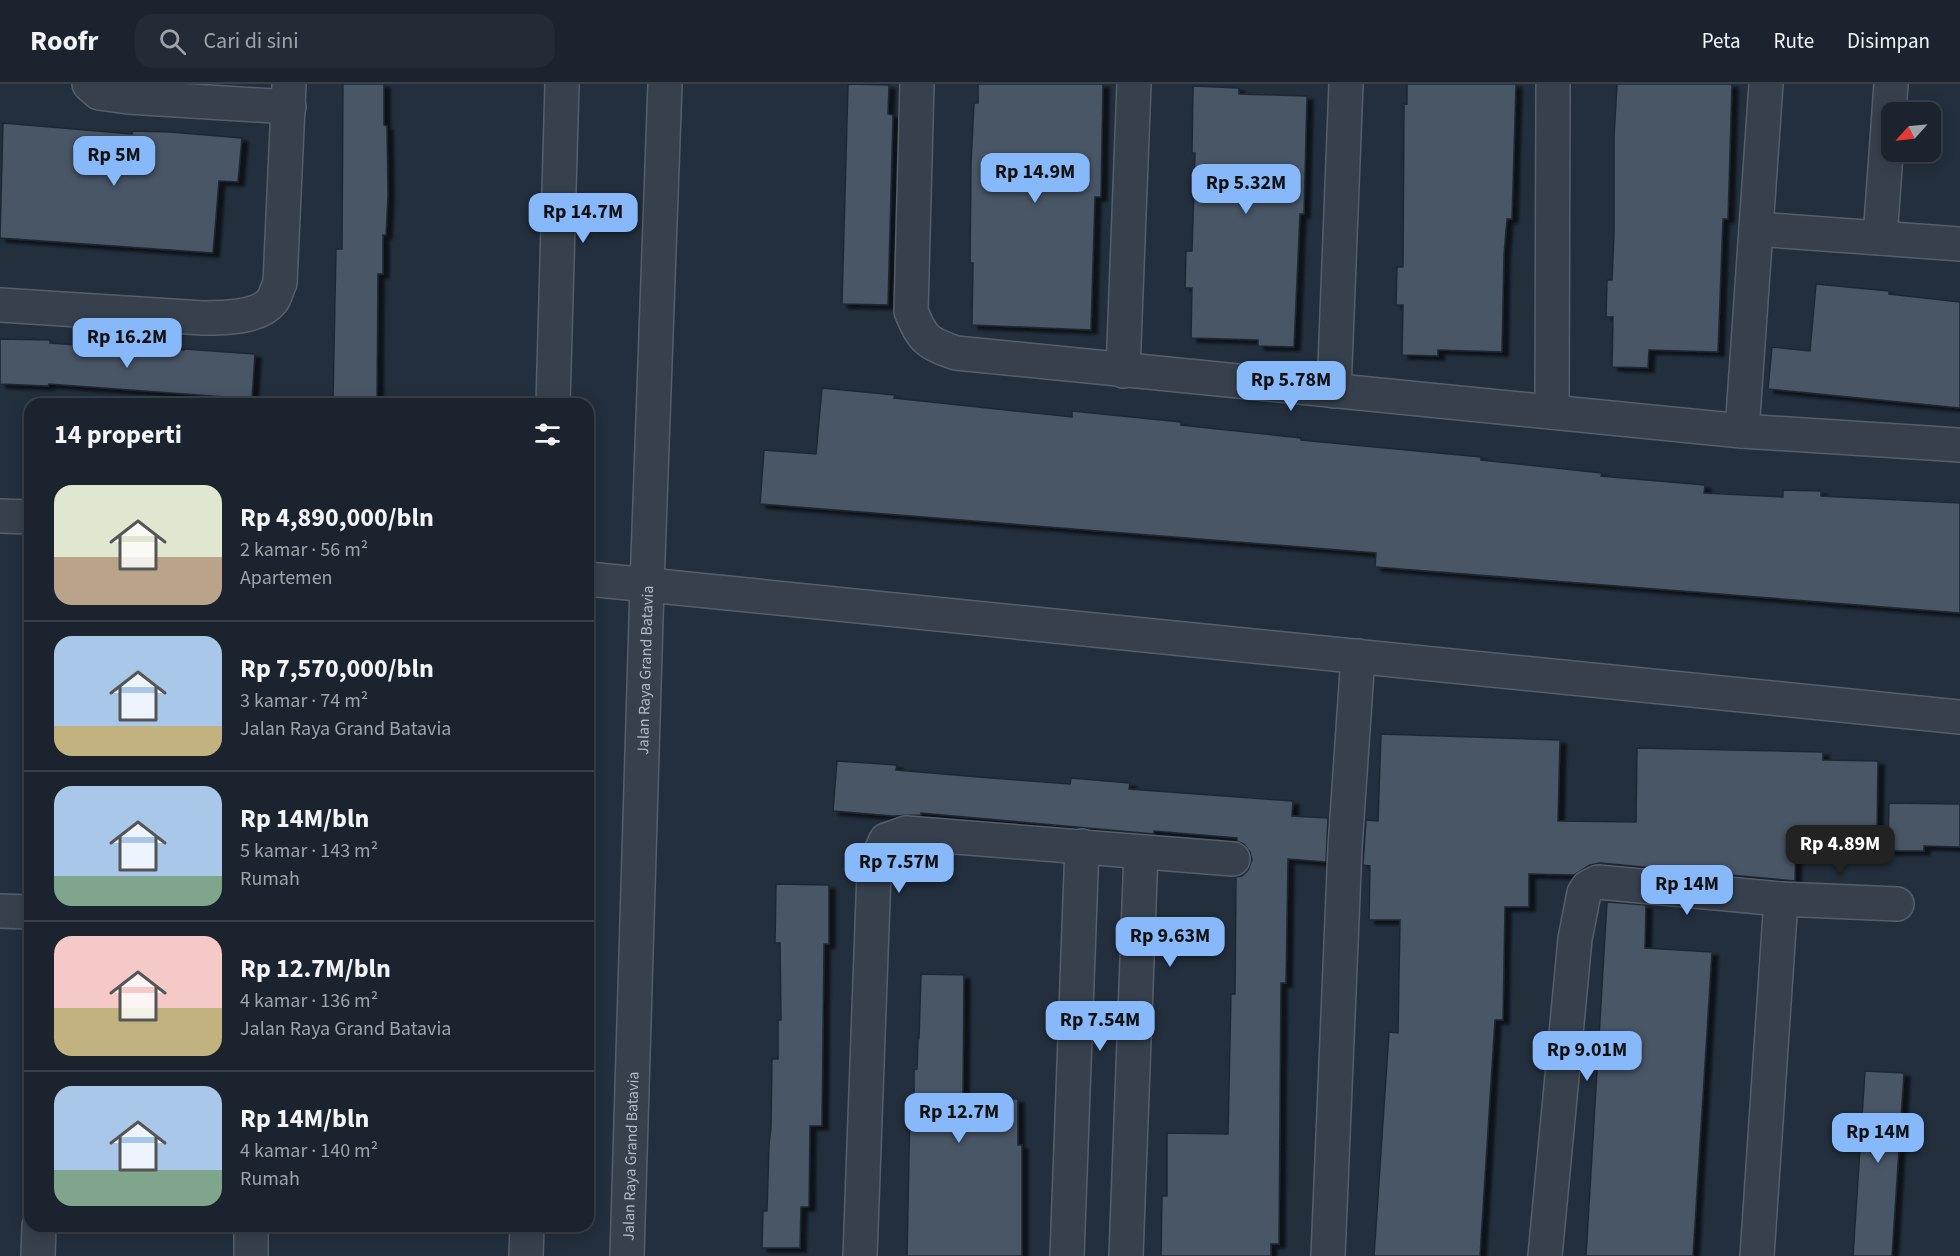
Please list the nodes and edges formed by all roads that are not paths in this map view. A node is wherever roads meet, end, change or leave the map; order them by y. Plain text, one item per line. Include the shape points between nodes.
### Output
1 (89, 84) edge
2 (562, 84) edge
3 (665, 84) edge
4 (917, 84) edge
5 (1134, 84) edge
6 (1346, 84) edge
7 (1553, 84) edge
8 (1766, 84) edge
9 (1892, 84) edge
10 (289, 95) edge
11 (1756, 229) junction
12 (1881, 238) junction
13 (1960, 244) edge
14 (0, 305) edge
15 (1123, 371) junction
16 (1334, 391) junction
17 (553, 398) edge
18 (1552, 412) junction
19 (1742, 430) junction
20 (1960, 445) edge
21 (0, 516) edge
22 (24, 517) edge
23 (594, 580) edge
24 (647, 586) junction
25 (1358, 656) junction
26 (1960, 717) edge
27 (1082, 846) junction
28 (1141, 852) junction
29 (1233, 859) dead end
30 (1781, 899) junction
31 (1897, 903) dead end
32 (0, 911) edge
33 (24, 912) edge
34 (39, 1232) edge
35 (251, 1232) edge
36 (527, 1232) edge
37 (38, 1256) edge
38 (251, 1256) edge
39 (526, 1256) edge
40 (627, 1256) edge
41 (860, 1256) edge
42 (1067, 1256) edge
43 (1126, 1256) edge
44 (1328, 1256) edge
45 (1545, 1256) edge
46 (1757, 1256) edge

1 - 10 street via 99,93 129,97
2 - 17 street
3 - 24 street, Jalan Raya Grand Batavia
4 - 15 street via 911,311 918,331 933,345 956,353
5 - 15 street
6 - 16 street
7 - 18 street
8 - 11 street
9 - 12 street
10 - 14 street via 280,283 272,301 234,317 203,318
11 - 12 street
11 - 19 street
12 - 13 street
15 - 16 street
16 - 18 street
18 - 19 street
19 - 20 street
21 - 22 street
23 - 24 street
24 - 25 street
24 - 40 street, Jalan Raya Grand Batavia
25 - 26 street
25 - 44 street
27 - 28 street
27 - 41 street via 906,833 886,840 874,872
27 - 42 street
28 - 29 street
28 - 43 street
30 - 31 street
30 - 45 street via 1598,882 1584,893 1575,939
30 - 46 street
32 - 33 street
34 - 37 street
35 - 38 street
36 - 39 street

